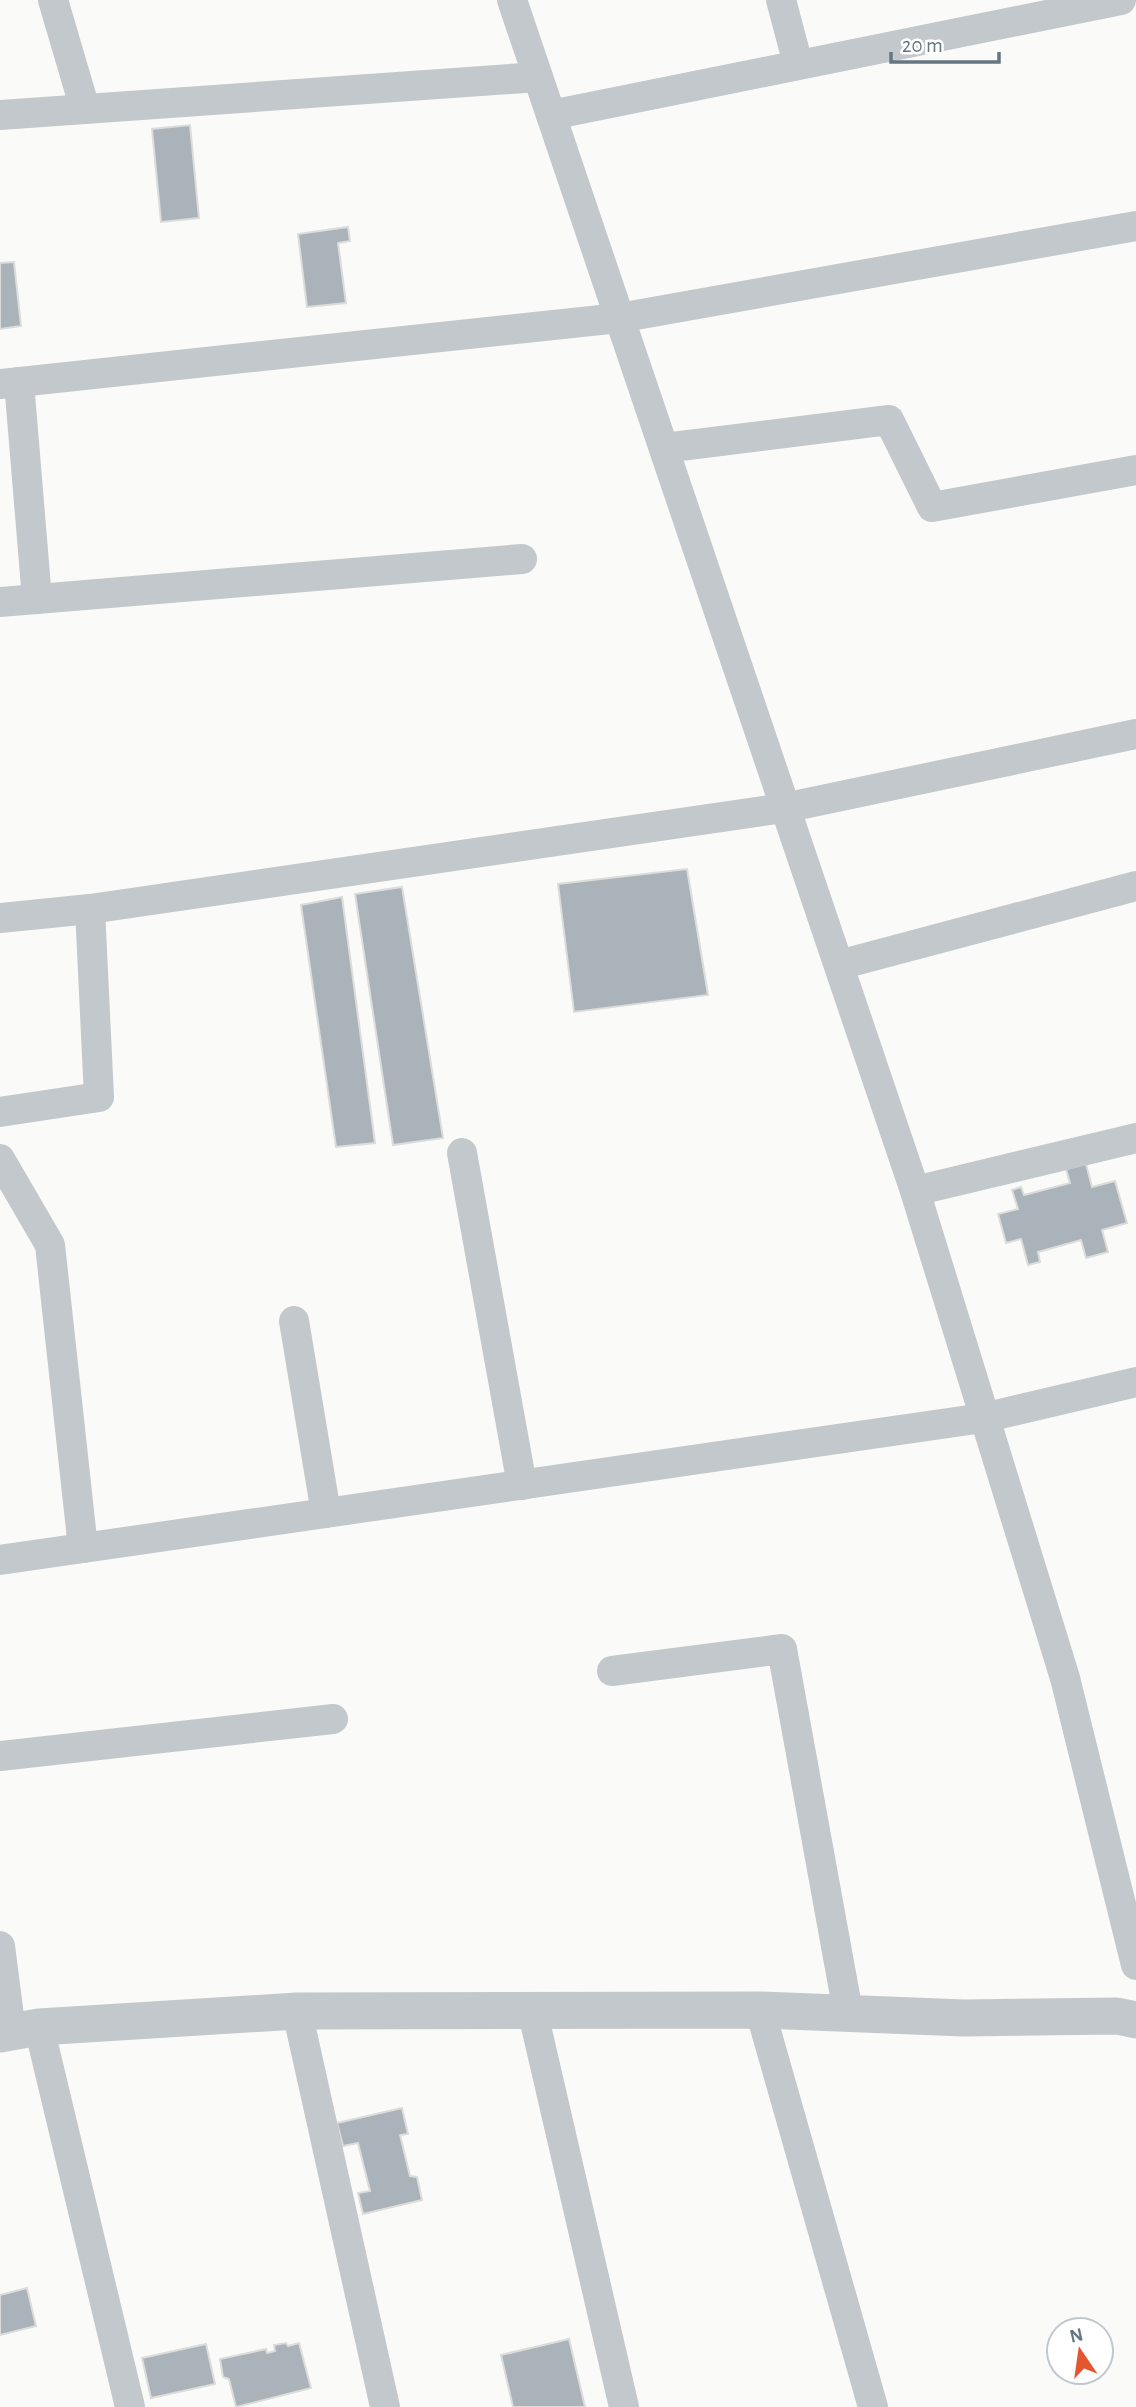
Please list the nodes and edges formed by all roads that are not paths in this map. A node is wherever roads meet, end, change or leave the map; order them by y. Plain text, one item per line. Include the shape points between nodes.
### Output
1 (53, 0) edge
2 (512, 0) edge
3 (781, 0) edge
4 (1121, 0) edge
5 (798, 64) junction
6 (538, 77) junction
7 (85, 109) junction
8 (0, 115) edge
9 (551, 115) junction
10 (1136, 226) edge
11 (620, 318) junction
12 (10, 383) edge
13 (664, 449) junction
14 (1136, 470) edge
15 (522, 559) dead end
16 (37, 599) junction
17 (0, 602) edge
18 (1136, 734) edge
19 (784, 807) junction
20 (1136, 886) edge
21 (90, 909) junction
22 (0, 918) edge
23 (839, 965) junction
24 (0, 1112) edge
25 (1136, 1138) edge
26 (462, 1153) dead end
27 (0, 1159) edge
28 (915, 1191) junction
29 (294, 1321) dead end
30 (1136, 1382) edge
31 (983, 1418) junction
32 (522, 1485) junction
33 (326, 1513) junction
34 (82, 1548) junction
35 (0, 1560) edge
36 (612, 1671) dead end
37 (333, 1720) dead end
38 (0, 1756) edge
39 (0, 1946) edge
40 (1136, 1965) edge
41 (532, 2010) junction
42 (760, 2010) junction
43 (297, 2011) junction
44 (848, 2012) junction
45 (1136, 2020) edge
46 (17, 2031) edge
47 (130, 2407) edge
48 (385, 2407) edge
49 (624, 2407) edge
50 (873, 2407) edge

1 - 7 street
2 - 6 street
3 - 5 street
4 - 5 street
5 - 9 street
6 - 7 street
6 - 9 street
7 - 8 street
9 - 11 street
10 - 11 street
11 - 12 street
11 - 13 street
12 - 16 street
13 - 14 street via 889,420 932,507
13 - 19 street
15 - 16 street
16 - 17 street
18 - 19 street
19 - 21 street
19 - 23 street
20 - 23 street
21 - 22 street
21 - 24 street via 99,1097
23 - 28 street
25 - 28 street
26 - 32 street
27 - 34 street via 50,1245
28 - 31 street
29 - 33 street
30 - 31 street
31 - 32 street
31 - 40 street via 1065,1678
32 - 33 street
33 - 34 street
34 - 35 street
36 - 44 street via 782,1649
37 - 38 street
39 - 46 street
41 - 42 street
41 - 43 street
41 - 49 street
42 - 44 street
42 - 50 street
43 - 46 street
43 - 48 street
44 - 45 street
46 - 47 street

